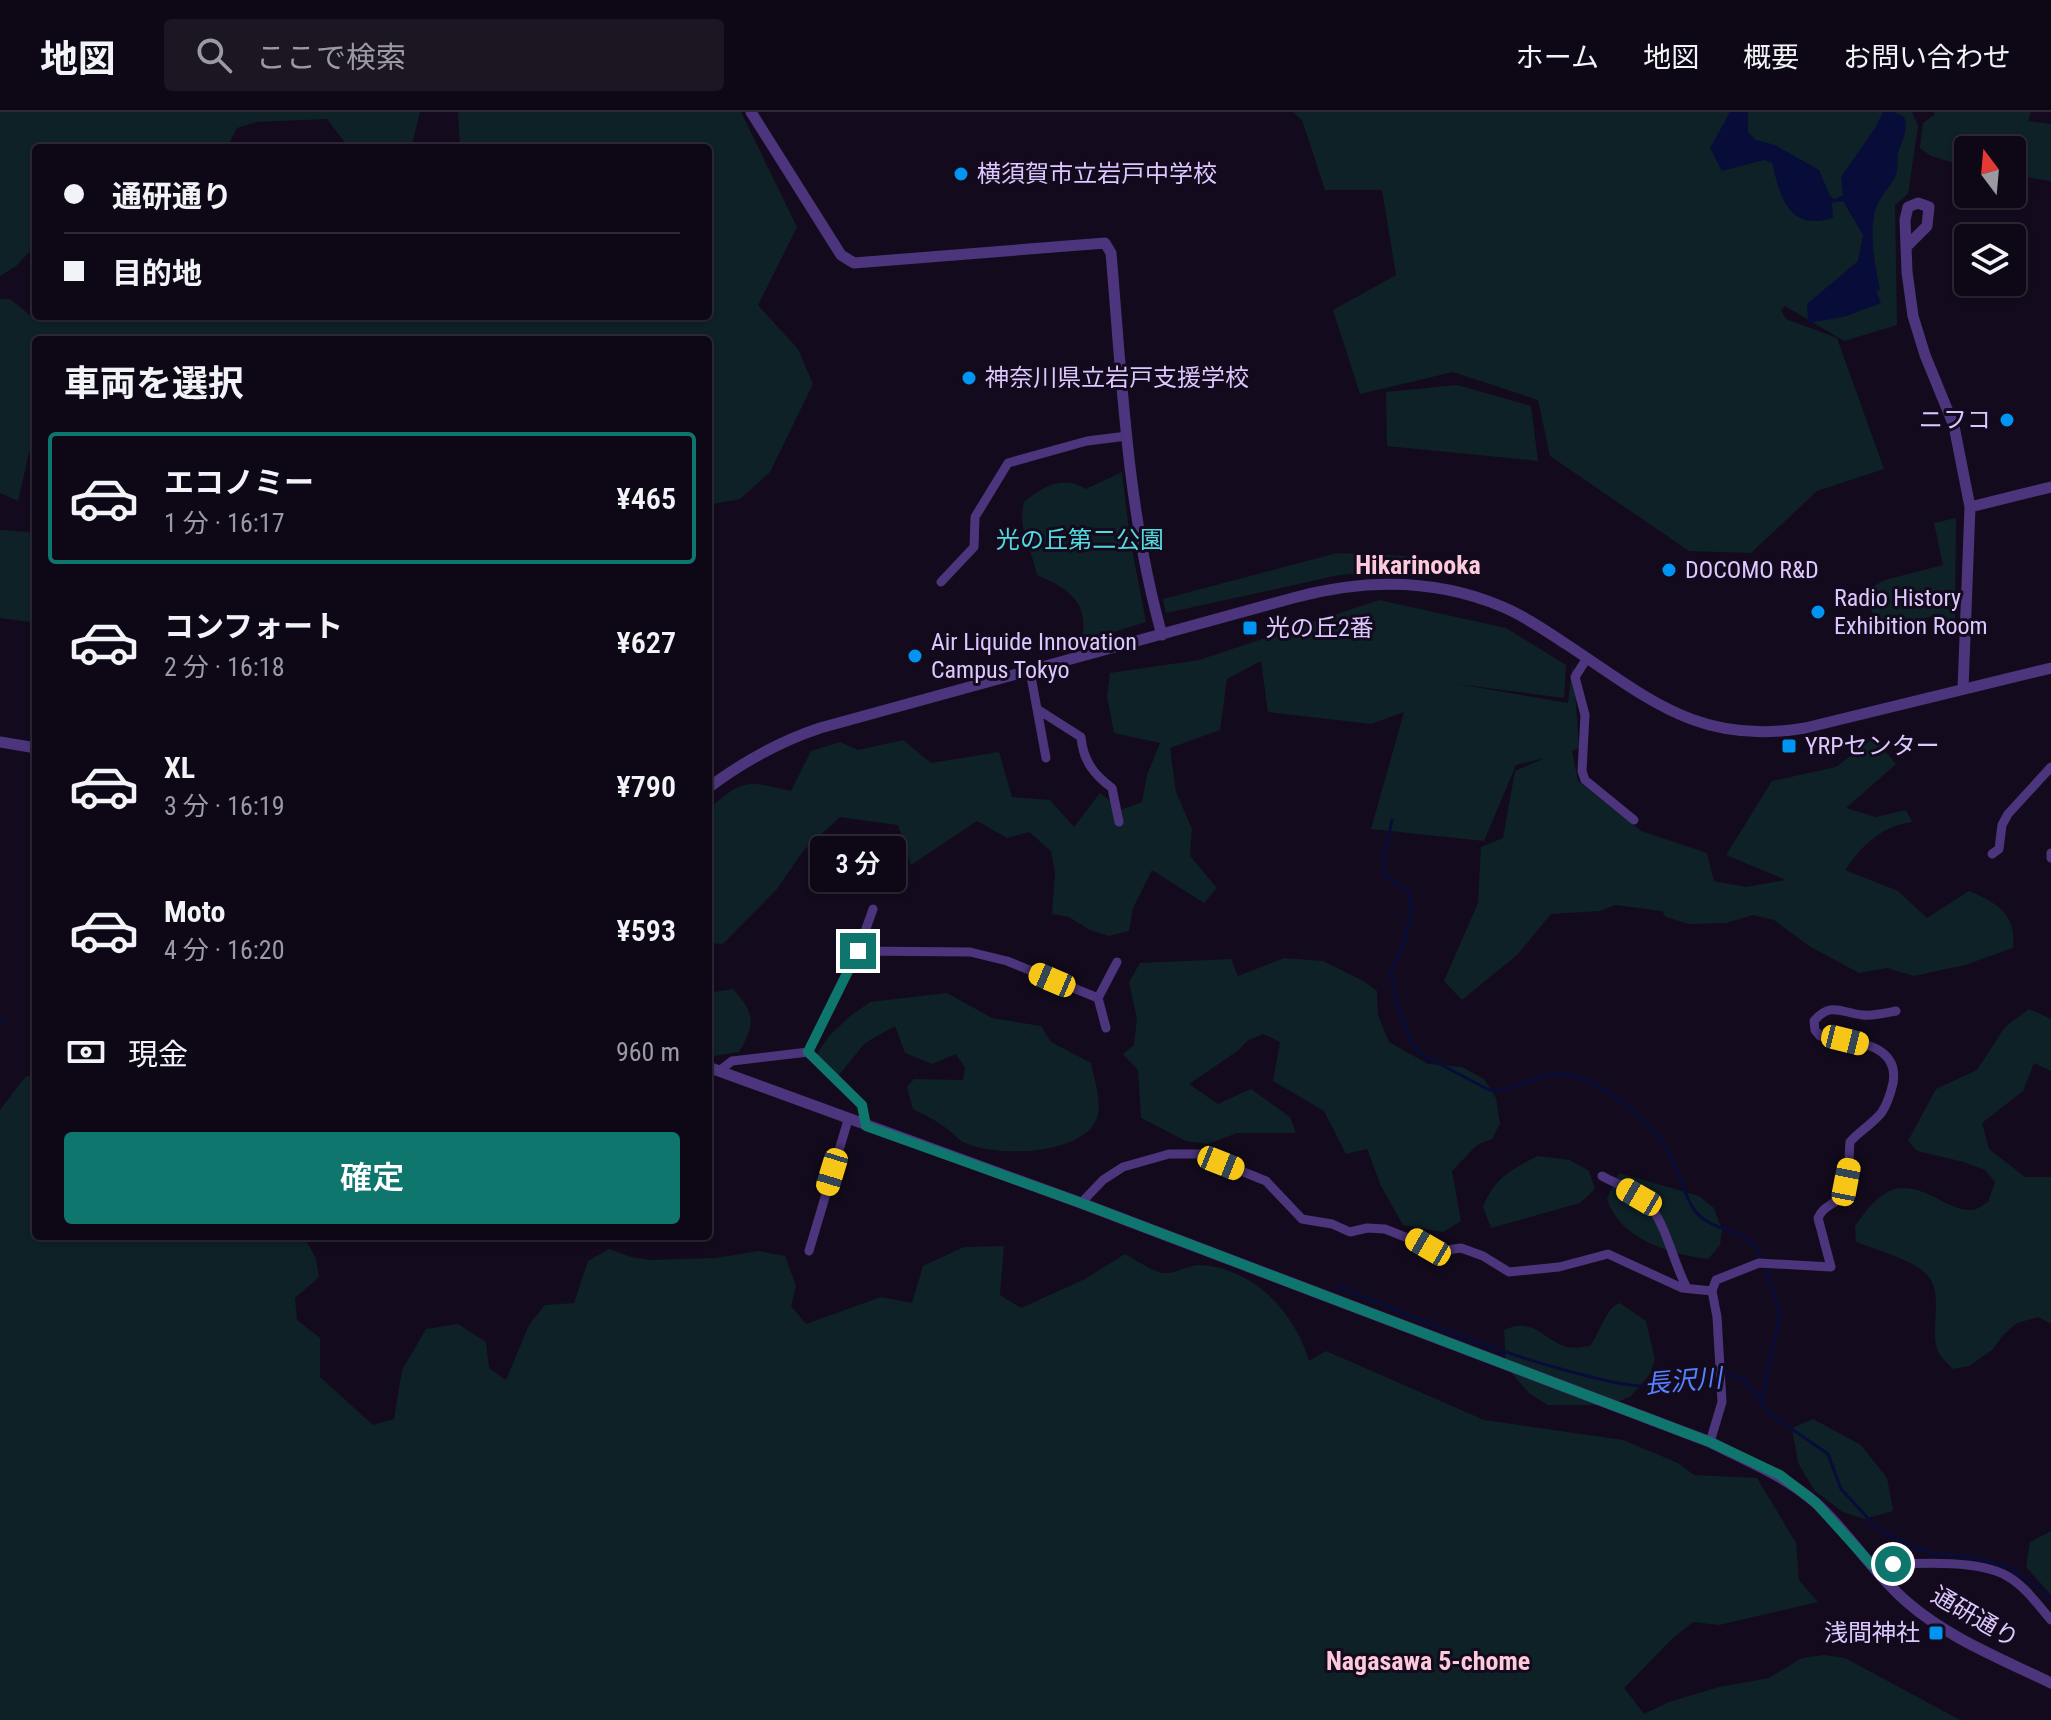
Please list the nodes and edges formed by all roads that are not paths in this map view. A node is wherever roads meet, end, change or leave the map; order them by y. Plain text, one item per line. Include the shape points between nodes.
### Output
1 (751, 112) edge
2 (1906, 247) dead end
3 (1127, 436) junction
4 (2051, 487) edge
5 (1970, 507) junction
6 (941, 582) dead end
7 (1162, 635) junction
8 (1587, 658) junction
9 (2051, 668) edge
10 (1030, 671) junction
11 (1963, 689) junction
12 (1037, 709) junction
13 (0, 742) edge
14 (32, 747) edge
15 (1046, 758) dead end
16 (2051, 767) edge
17 (712, 785) edge
18 (1634, 820) dead end
19 (1119, 822) dead end
20 (1992, 854) dead end
21 (873, 909) dead end
22 (858, 951) junction
23 (1117, 962) dead end
24 (1098, 998) junction
25 (1896, 1011) dead end
26 (1106, 1028) dead end
27 (808, 1052) junction
28 (713, 1069) edge
29 (848, 1120) junction
30 (866, 1126) junction
31 (1602, 1176) dead end
32 (1081, 1203) junction
33 (809, 1251) dead end
34 (1687, 1288) junction
35 (1712, 1291) junction
36 (1710, 1442) junction
37 (1872, 1565) junction
38 (2051, 1620) edge
39 (2051, 1683) edge

1 - 3 street via 841,255 854,263 1105,243 1111,253
2 - 5 street via 1915,325 1954,426
3 - 6 street via 1008,463 975,517 974,547
3 - 7 street via 1142,550
4 - 5 street
5 - 11 street
7 - 8 street via 1322,591 1395,583 1442,589 1505,608
7 - 10 street
8 - 11 street via 1672,713 1716,728 1757,733 1805,728
8 - 18 street via 1575,677 1585,715 1582,771 1592,787
9 - 11 street
10 - 12 street
10 - 17 street via 799,735 750,758
12 - 15 street
12 - 19 street via 1081,737 1082,755 1112,788
13 - 14 street
16 - 20 street via 2008,814 1999,849
21 - 22 street
22 - 24 street via 970,952 1007,961
22 - 27 street
23 - 24 street
24 - 26 street
25 - 35 street via 1864,1015 1831,1008 1814,1021 1820,1036 1876,1048 1895,1068 1883,1110 1850,1142 1843,1194 1818,1218 1831,1267 1759,1263 1716,1280
27 - 28 street via 732,1061
27 - 30 street via 862,1105
28 - 29 street, 通研通り
29 - 30 street, 通研通り
29 - 33 street
30 - 32 street, 通研通り
31 - 34 street via 1646,1202
32 - 34 street via 1123,1167 1169,1154 1199,1154 1266,1181 1302,1219 1350,1232 1385,1229 1440,1251 1461,1248 1509,1272 1559,1267 1608,1254
32 - 36 street, 通研通り
34 - 35 street
35 - 36 street via 1722,1402
36 - 37 street, 通研通り via 1780,1475 1815,1502
37 - 38 street via 1993,1570 2014,1581
37 - 39 street, 通研通り via 1934,1623

